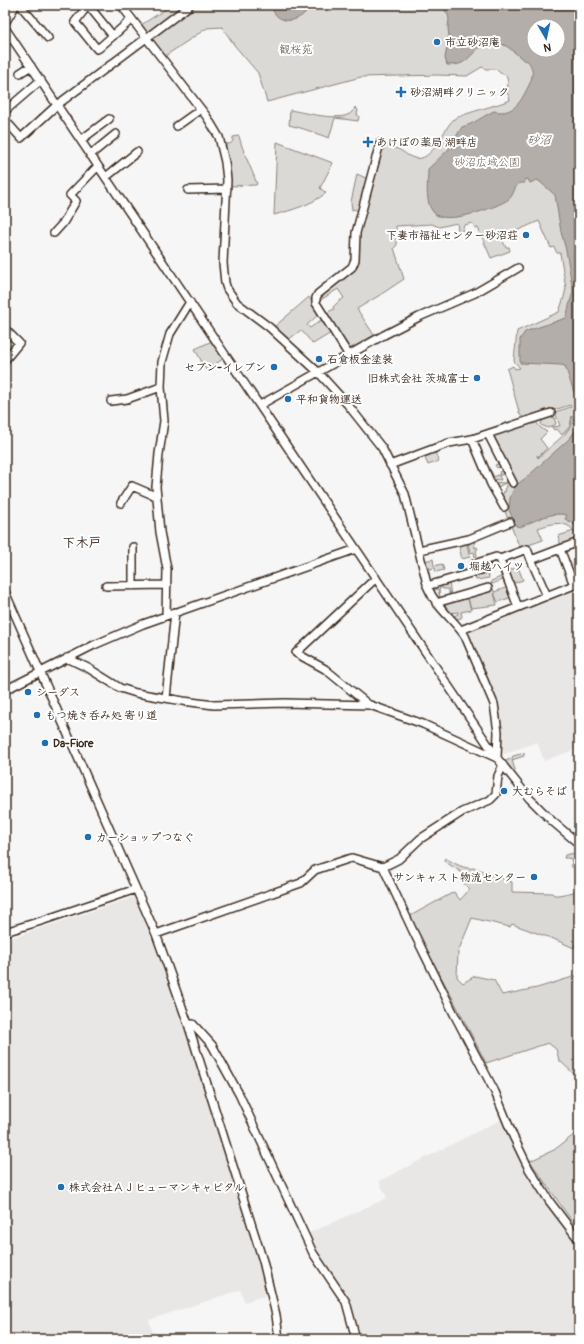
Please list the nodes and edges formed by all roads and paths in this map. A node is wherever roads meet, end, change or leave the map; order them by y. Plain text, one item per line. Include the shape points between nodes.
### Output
1 (16, 5) edge
2 (20, 5) edge
3 (121, 5) edge
4 (189, 6) dead end
5 (132, 19) junction
6 (5, 23) edge
7 (5, 28) edge
8 (113, 36) junction
9 (146, 37) junction
10 (48, 38) dead end
11 (31, 66) junction
12 (20, 73) dead end
13 (41, 80) junction
14 (57, 105) junction
15 (201, 109) junction
16 (5, 111) edge
17 (5, 120) edge
18 (109, 120) dead end
19 (177, 126) dead end
20 (116, 134) dead end
21 (81, 140) junction
22 (380, 143) dead end
23 (137, 152) dead end
24 (90, 155) junction
25 (98, 166) junction
26 (106, 177) junction
27 (227, 189) junction
28 (188, 190) dead end
29 (54, 233) dead end
30 (518, 268) dead end
31 (190, 302) junction
32 (5, 329) edge
33 (348, 354) junction
34 (5, 360) edge
35 (318, 372) junction
36 (162, 387) junction
37 (111, 401) dead end
38 (260, 405) junction
39 (551, 413) dead end
40 (488, 434) junction
41 (472, 439) junction
42 (390, 465) junction
43 (513, 483) dead end
44 (157, 495) junction
45 (121, 503) dead end
46 (504, 507) dead end
47 (510, 522) dead end
48 (579, 542) edge
49 (134, 547) dead end
50 (356, 549) junction
51 (560, 549) junction
52 (419, 550) junction
53 (500, 559) junction
54 (531, 560) junction
55 (488, 568) dead end
56 (476, 572) junction
57 (376, 578) junction
58 (577, 584) edge
59 (168, 585) junction
60 (106, 586) dead end
61 (133, 586) junction
62 (427, 586) junction
63 (488, 588) dead end
64 (5, 592) edge
65 (547, 596) junction
66 (436, 603) junction
67 (518, 608) junction
68 (175, 612) junction
69 (166, 615) junction
70 (461, 630) junction
71 (67, 658) junction
72 (40, 671) junction
73 (5, 690) edge
74 (166, 698) junction
75 (370, 705) junction
76 (497, 758) junction
77 (503, 765) junction
78 (579, 844) edge
79 (383, 867) junction
80 (136, 889) junction
81 (5, 932) edge
82 (156, 934) junction
83 (188, 1024) junction
84 (579, 1240) edge
85 (279, 1339) edge
86 (356, 1339) edge

1 - 6 street
2 - 10 street
3 - 5 street
4 - 9 street
5 - 8 street
5 - 9 street
7 - 11 street
8 - 8 street via 97,49 75,22 88,5
9 - 14 street
9 - 15 street
11 - 12 street
11 - 13 street
13 - 14 street
13 - 16 street
14 - 17 street via 20,138
14 - 21 street
15 - 19 street
15 - 27 street via 219,138 226,166
18 - 21 street
20 - 24 street
21 - 24 street
22 - 33 street via 356,233 355,260 352,267 316,298 316,303
23 - 26 street
24 - 25 street
25 - 26 street
25 - 29 street via 70,195 76,200
26 - 31 street
27 - 28 street
27 - 35 street via 222,259 227,289 237,302 269,327
30 - 33 street via 475,293 419,317
31 - 36 street via 167,341 162,362
31 - 38 street
32 - 34 street via 19,343
33 - 35 street
35 - 38 street
35 - 42 street via 382,448
36 - 37 street via 127,399
36 - 44 street via 164,421
38 - 50 street
39 - 40 street
40 - 41 street
40 - 43 street
41 - 42 street via 449,443
41 - 46 street via 490,484
42 - 52 street via 405,494
44 - 45 street via 132,486
44 - 59 street
47 - 52 street via 469,539
48 - 51 street
49 - 61 street
50 - 57 street
50 - 68 street
51 - 54 street
51 - 58 street
52 - 62 street
53 - 54 street via 527,549
53 - 56 street via 496,557 474,564
53 - 67 street
54 - 65 street
55 - 56 street
56 - 62 street
57 - 75 street via 296,653 325,669
57 - 76 street
58 - 65 street
59 - 61 street
59 - 69 street
60 - 61 street
62 - 66 street
63 - 66 street
64 - 72 street
65 - 67 street
66 - 70 street
67 - 70 street
68 - 69 street
68 - 74 street
69 - 71 street via 94,644
70 - 76 street via 494,704 498,732
71 - 72 street
71 - 74 street via 120,688
72 - 73 street
72 - 80 street
74 - 75 street via 214,705
75 - 76 street via 423,724
76 - 77 street
77 - 78 street via 534,803
77 - 79 street via 498,776 496,794 490,800 462,812 420,839 399,859
79 - 82 street via 348,859 315,870 301,883
79 - 84 street via 454,1014 496,1092 529,1169
80 - 81 street
80 - 82 street
82 - 83 street
83 - 85 street via 263,1261
83 - 86 street via 193,1024 212,1045 239,1094 313,1253 346,1302

